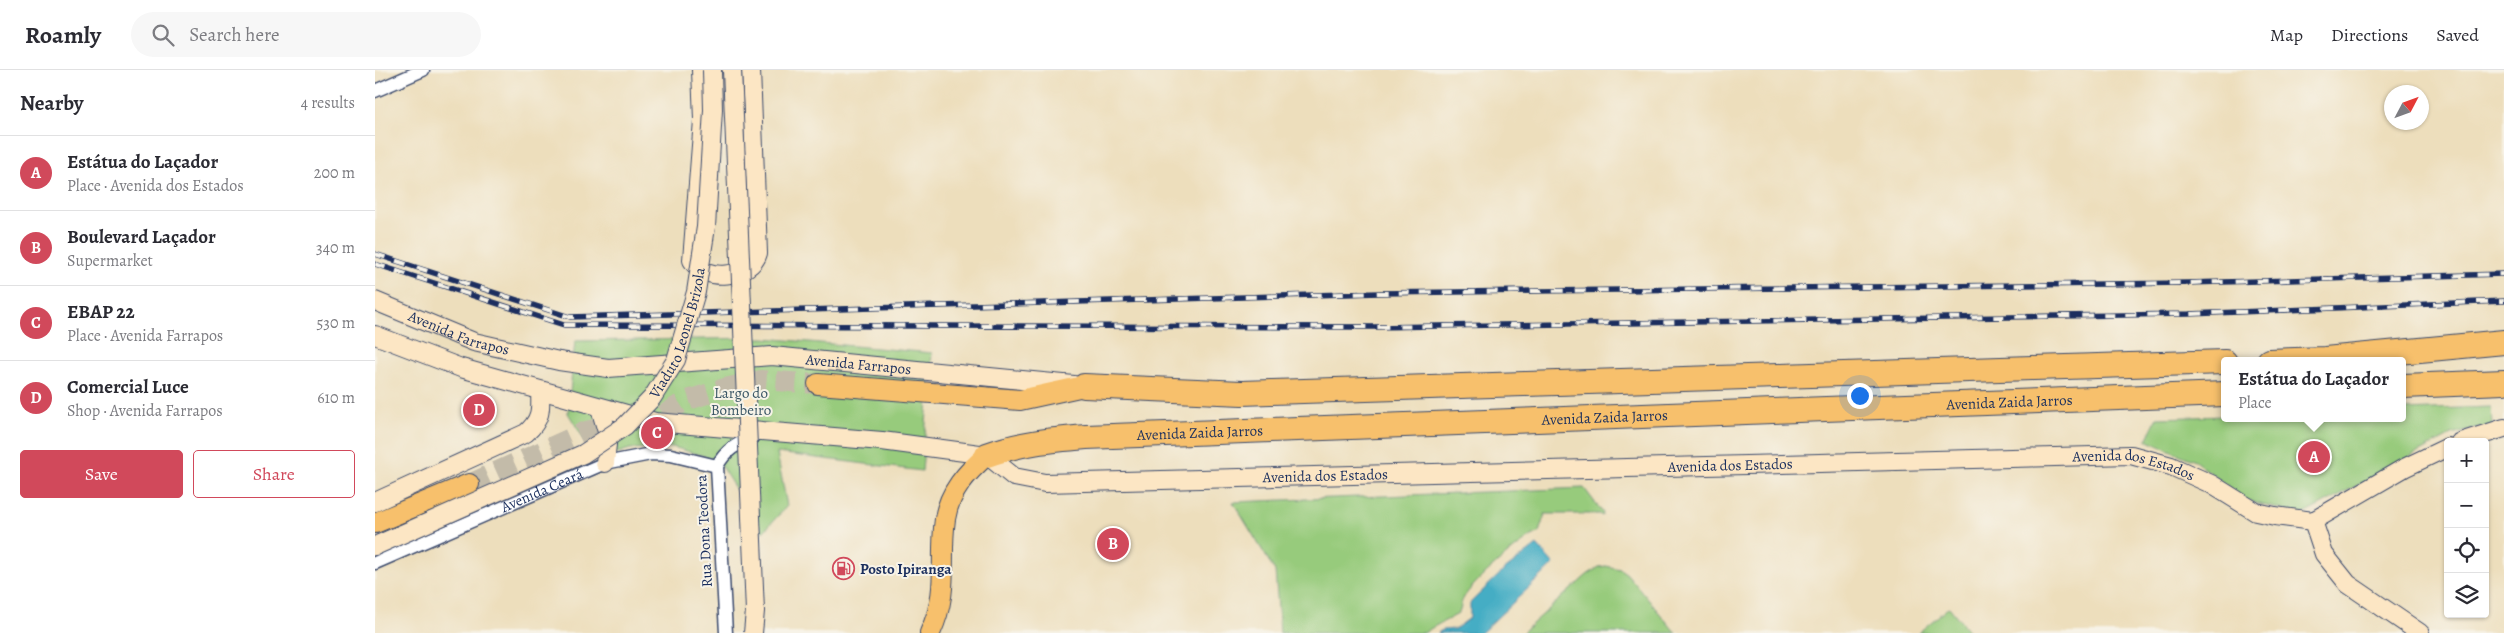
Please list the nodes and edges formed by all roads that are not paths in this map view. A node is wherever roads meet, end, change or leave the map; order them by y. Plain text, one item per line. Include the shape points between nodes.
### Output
1 (423, 70) edge
2 (701, 70) edge
3 (712, 70) edge
4 (732, 70) edge
5 (751, 70) edge
6 (375, 91) edge
7 (375, 301) edge
8 (375, 335) edge
9 (2504, 342) edge
10 (2346, 357) edge
11 (2221, 362) edge
12 (2504, 382) edge
13 (817, 384) tunnel mouth
14 (1084, 386) junction
15 (2406, 386) edge
16 (540, 392) junction
17 (2221, 394) edge
18 (600, 408) junction
19 (2504, 428) edge
20 (774, 431) junction
21 (2473, 438) edge
22 (2444, 449) edge
23 (987, 455) junction
24 (605, 463) junction
25 (717, 466) junction
26 (469, 484) tunnel mouth
27 (375, 502) edge
28 (2313, 521) junction
29 (375, 523) edge
30 (375, 546) edge
31 (375, 563) edge
32 (726, 633) edge
33 (753, 633) edge
34 (929, 633) edge
35 (2420, 633) edge

1 - 6 street
2 - 5 main road via 703,120 692,260 696,268 710,274 743,272 756,262 759,253
3 - 30 main road, Viaduto Leonel Brizola, bridge via 713,110 706,218 696,292 676,360 653,398 625,426 583,454
4 - 33 main road, bridge via 755,611
7 - 14 main road, Avenida Farrapos via 474,342 608,368 772,356
8 - 16 main road, Avenida Farrapos via 461,368
9 - 10 highway
11 - 14 highway via 1242,393
12 - 15 highway
13 - 14 main road, Avenida Farrapos via 1020,400
16 - 18 main road, Avenida Farrapos
16 - 27 main road via 541,412 537,424 526,433
17 - 23 highway, Avenida Zaida Jarros via 1086,437 1038,441
18 - 20 main road, Avenida Farrapos via 655,422
18 - 24 main road via 608,436
19 - 21 main road
20 - 23 main road, Avenida Farrapos
20 - 25 street, Rua Dona Teodora via 731,448
22 - 28 main road via 2404,468
23 - 28 main road, Avenida dos Estados via 1014,477 1074,484 1245,476 2131,456 2179,469 2211,484 2256,512
23 - 34 main road via 970,469 950,502 945,518 944,588
24 - 25 street, Avenida Ceará via 651,454 671,455
24 - 31 street, Avenida Ceará
25 - 32 street, Rua Dona Teodora
26 - 29 main road
28 - 35 main road via 2324,554 2341,577

